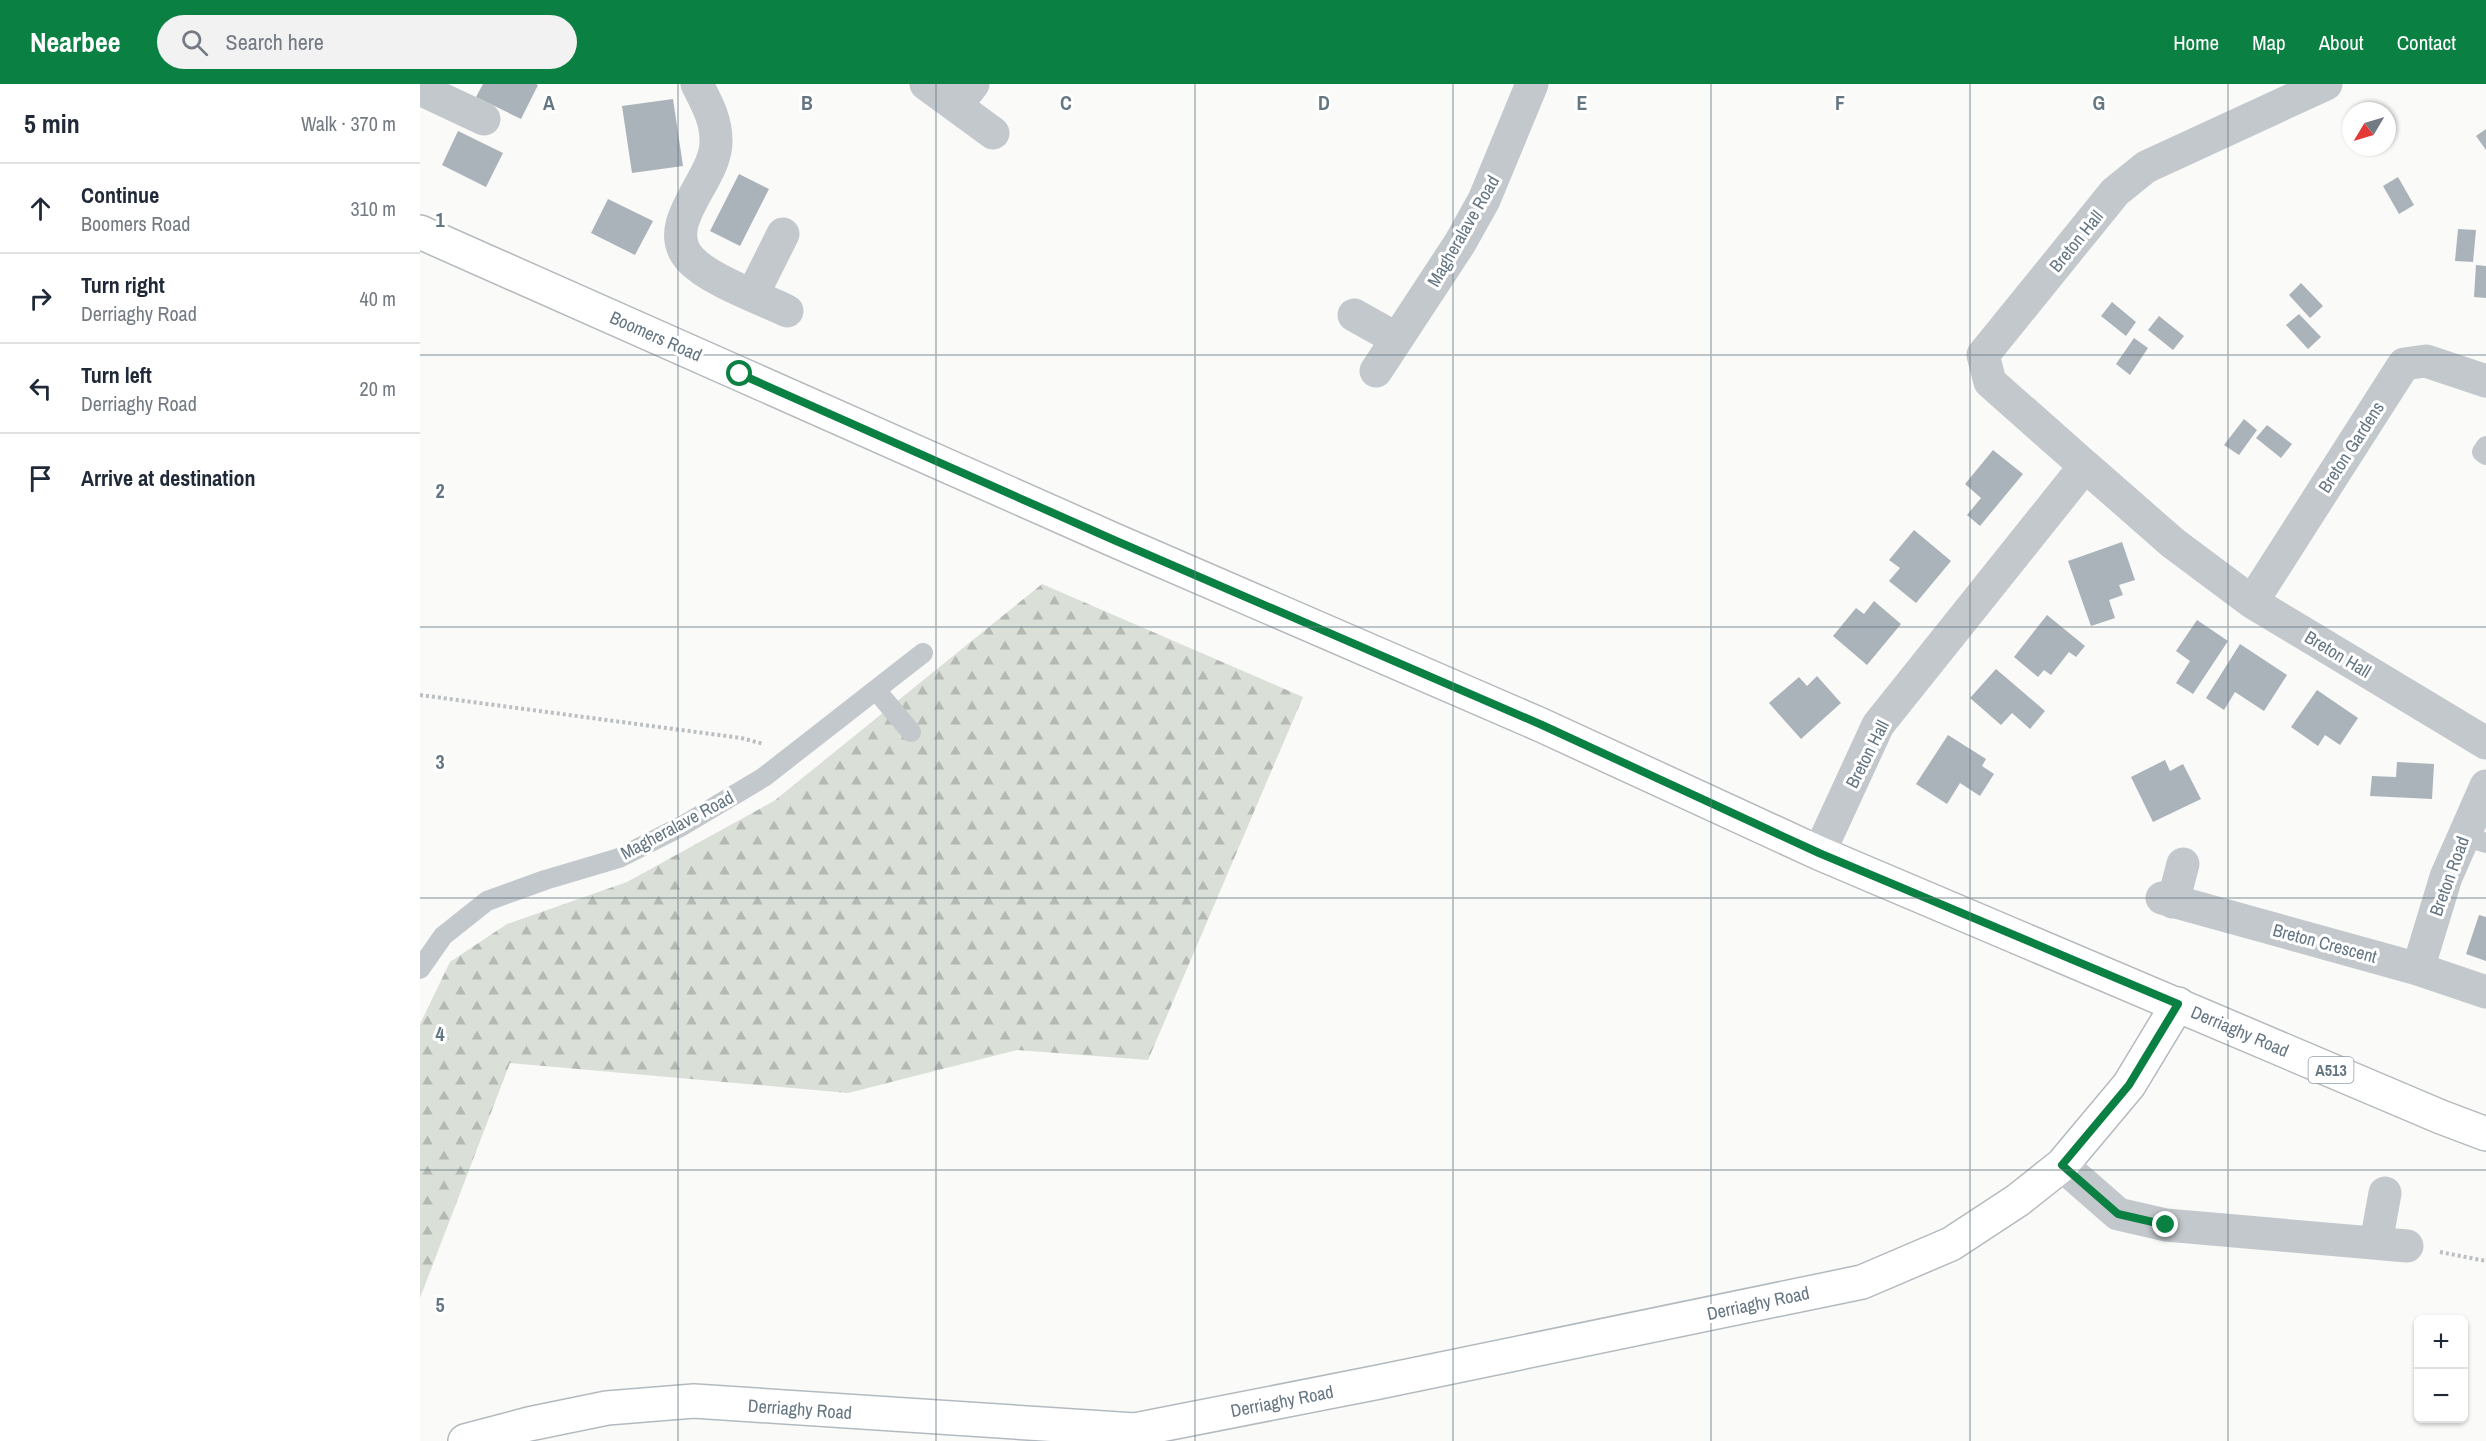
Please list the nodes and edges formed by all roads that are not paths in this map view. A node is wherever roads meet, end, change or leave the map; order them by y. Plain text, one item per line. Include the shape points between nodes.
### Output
1 (697, 84) edge
2 (926, 84) edge
3 (1532, 84) edge
4 (2326, 84) edge
5 (965, 95) edge
6 (435, 99) edge
7 (484, 119) dead end
8 (993, 133) dead end
9 (420, 232) edge
10 (783, 234) dead end
11 (753, 294) junction
12 (787, 311) dead end
13 (1354, 315) dead end
14 (1397, 339) junction
15 (1376, 371) dead end
16 (2486, 381) edge
17 (2486, 446) edge
18 (2486, 455) edge
19 (2085, 466) junction
20 (2252, 602) junction
21 (923, 653) dead end
22 (876, 690) junction
23 (910, 732) dead end
24 (2486, 743) edge
25 (2486, 786) edge
26 (2474, 839) edge
27 (1819, 853) junction
28 (2183, 864) dead end
29 (420, 969) edge
30 (2418, 969) junction
31 (2486, 992) edge
32 (2178, 1004) junction
33 (2486, 1134) edge
34 (2062, 1165) junction
35 (2385, 1193) dead end
36 (465, 1441) edge

1 - 11 street via 710,109 717,142 681,224 680,244 707,273
2 - 5 street
3 - 14 street, Magheralave Road via 1485,200
4 - 19 street, Breton Hall via 2146,167 2115,192 1983,355 1990,382
5 - 8 street
6 - 7 street
9 - 27 main road, Boomers Road / A513 via 1103,536 1542,725
10 - 11 street
11 - 12 street
13 - 14 street
14 - 15 street, Magheralave Road
16 - 20 street, Breton Gardens via 2426,361 2404,364
17 - 18 lane via 2482,452
19 - 20 street, Breton Hall via 2173,543
19 - 27 street, Breton Hall via 1878,725
20 - 24 street, Breton Hall
21 - 22 lane, Magheralave Road
22 - 23 lane
22 - 29 lane, Magheralave Road via 764,777 702,814 619,858 487,901 443,936
25 - 26 street, Breton Road
26 - 30 street, Breton Road via 2446,877
27 - 32 main road, Boomers Road / A513
28 - 30 street, Breton Crescent via 2167,900
30 - 31 street, Breton Crescent
32 - 33 main road, Derriaghy Road / A513 via 2440,1118
32 - 34 main road, Derriaghy Road via 2129,1085
34 - 35 street via 2118,1214 2166,1225 2391,1244
34 - 36 main road, Derriaghy Road via 2019,1200 1951,1244 1862,1282 1135,1430 694,1401 608,1408

